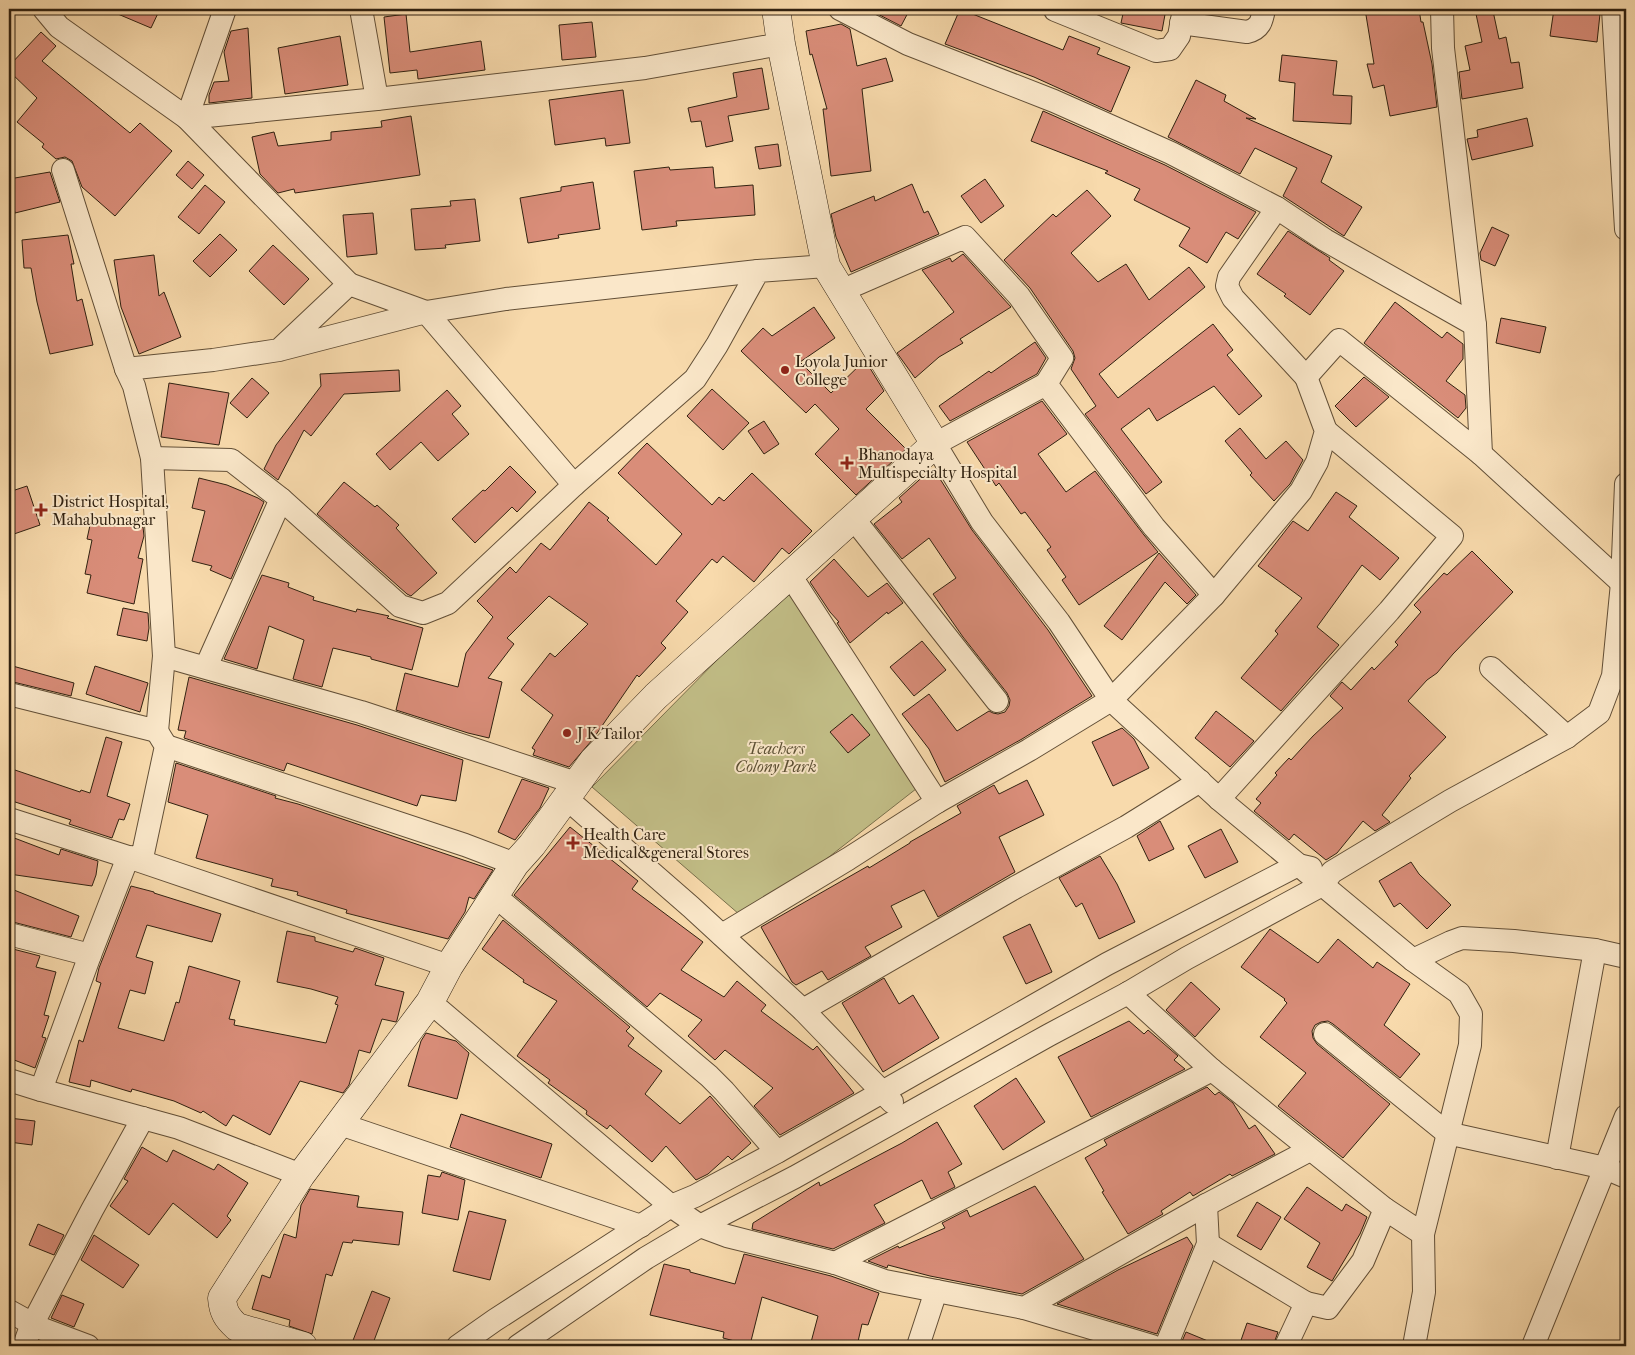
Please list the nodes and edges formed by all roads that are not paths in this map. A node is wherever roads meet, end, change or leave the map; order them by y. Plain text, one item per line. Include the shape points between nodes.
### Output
1 (44, 9) edge
2 (225, 9) edge
3 (361, 9) edge
4 (776, 9) edge
5 (840, 9) edge
6 (1055, 9) edge
7 (1264, 9) edge
8 (1442, 9) edge
9 (1613, 9) edge
10 (1182, 16) edge
11 (781, 44) junction
12 (377, 99) junction
13 (187, 118) junction
14 (63, 170) dead end
15 (1277, 208) junction
16 (1626, 229) edge
17 (826, 266) junction
18 (758, 271) junction
19 (349, 284) junction
20 (841, 291) junction
21 (426, 312) junction
22 (1475, 325) junction
23 (279, 350) junction
24 (126, 369) junction
25 (1306, 376) junction
26 (1046, 384) junction
27 (1326, 431) junction
28 (935, 444) junction
29 (1481, 454) junction
30 (152, 458) junction
31 (1626, 484) edge
32 (574, 485) junction
33 (281, 499) junction
34 (853, 518) junction
35 (790, 575) junction
36 (1622, 583) junction
37 (1214, 595) junction
38 (1623, 619) edge
39 (164, 656) junction
40 (206, 667) junction
41 (1491, 668) dead end
42 (9, 694) edge
43 (997, 700) dead end
44 (1111, 700) junction
45 (1567, 737) junction
46 (162, 739) junction
47 (1200, 781) junction
48 (571, 791) junction
49 (1219, 799) junction
50 (937, 802) junction
51 (9, 819) edge
52 (128, 857) junction
53 (515, 864) junction
54 (1298, 864) junction
55 (1327, 878) junction
56 (495, 896) junction
57 (9, 934) edge
58 (722, 935) junction
59 (1595, 950) junction
60 (90, 955) junction
61 (1626, 957) edge
62 (1413, 960) junction
63 (449, 966) junction
64 (1128, 993) junction
65 (430, 1002) junction
66 (803, 1010) junction
67 (1325, 1034) dead end
68 (1212, 1070) junction
69 (9, 1080) edge
70 (41, 1090) junction
71 (881, 1092) junction
72 (906, 1116) junction
73 (1626, 1116) edge
74 (143, 1118) junction
75 (340, 1124) junction
76 (1447, 1133) junction
77 (1310, 1150) junction
78 (777, 1152) junction
79 (1557, 1158) junction
80 (1605, 1168) junction
81 (301, 1175) junction
82 (1626, 1177) edge
83 (1206, 1205) junction
84 (671, 1206) junction
85 (1385, 1209) junction
86 (641, 1226) junction
87 (700, 1226) junction
88 (1423, 1234) junction
89 (1208, 1244) junction
90 (835, 1263) junction
91 (936, 1291) junction
92 (534, 1296) junction
93 (1306, 1303) junction
94 (572, 1308) junction
95 (1024, 1308) junction
96 (9, 1311) edge
97 (32, 1324) junction
98 (24, 1346) edge
99 (88, 1346) edge
100 (303, 1346) edge
101 (458, 1346) edge
102 (518, 1346) edge
103 (918, 1346) edge
104 (1152, 1346) edge
105 (1166, 1346) edge
106 (1286, 1346) edge
107 (1414, 1346) edge
108 (1533, 1346) edge

1 - 13 street via 59,27
2 - 13 street
3 - 12 street
4 - 11 street
5 - 15 street via 916,47 1054,101 1172,153
6 - 10 street via 1156,51 1170,49 1179,36
7 - 10 street via 1260,25 1247,32
8 - 22 street
9 - 16 street
11 - 12 street via 645,68
11 - 17 street
12 - 13 street
13 - 19 street
14 - 24 street
15 - 22 street via 1325,240
15 - 25 street via 1229,278 1227,286 1233,298
17 - 18 street
17 - 20 street
18 - 21 street via 506,299
18 - 32 street via 695,379
19 - 21 street
19 - 23 street
20 - 26 street via 965,237 1019,296 1062,358
20 - 28 street
21 - 23 street
21 - 32 street
22 - 29 street
23 - 24 street
24 - 30 street via 134,386
25 - 27 street
25 - 29 street via 1339,340
26 - 28 street
26 - 37 street via 1154,527
27 - 37 street via 1317,462 1301,491
27 - 49 street via 1452,536 1389,611
28 - 34 street
28 - 44 street via 982,522 1059,622
29 - 36 street
30 - 33 street via 231,460
30 - 39 street
31 - 36 street
32 - 33 street via 448,603 423,613 400,606
33 - 40 street
34 - 35 street
34 - 43 street
35 - 48 street via 656,696 594,761
35 - 50 street
36 - 38 street
37 - 44 street
38 - 45 street via 1613,676 1599,713
39 - 40 street
39 - 46 street
40 - 48 street via 361,712
41 - 45 street
42 - 46 street
44 - 47 street
44 - 50 street
45 - 55 street via 1450,801
46 - 52 street via 142,858
46 - 53 street
47 - 49 street
47 - 66 street via 1126,827
48 - 53 street
48 - 58 street
49 - 54 street
50 - 58 street
51 - 52 street
52 - 60 street
52 - 63 street
53 - 56 street
54 - 55 street
54 - 71 street via 1107,964
55 - 62 street
55 - 64 street
56 - 63 street
56 - 78 street via 709,1076
57 - 60 street
58 - 66 street
59 - 61 street
59 - 62 street via 1462,938
59 - 79 street
60 - 70 street
62 - 76 street via 1459,993 1471,1014 1470,1046
63 - 65 street
64 - 68 street
64 - 72 street
65 - 75 street
65 - 84 street
66 - 71 street
67 - 76 street
68 - 77 street
68 - 90 street
69 - 70 street
70 - 74 street
71 - 72 street
71 - 78 street
72 - 87 street
73 - 80 street
74 - 81 street
74 - 97 street
75 - 81 street
75 - 86 street
76 - 79 street
76 - 88 street
77 - 83 street
77 - 85 street
78 - 84 street
79 - 80 street
80 - 82 street
80 - 108 street
81 - 100 street via 222,1298 223,1310 237,1326
83 - 89 street
83 - 95 street
84 - 86 street
84 - 87 street
85 - 88 street
85 - 93 street via 1363,1261 1328,1308
86 - 92 street
87 - 90 street via 727,1236
87 - 94 street
88 - 107 street via 1424,1292
89 - 93 street
89 - 105 street
90 - 91 street via 885,1281
91 - 95 street
91 - 103 street
92 - 94 street
92 - 101 street
93 - 106 street
94 - 102 street
95 - 104 street
96 - 97 street
97 - 98 street
97 - 99 street

